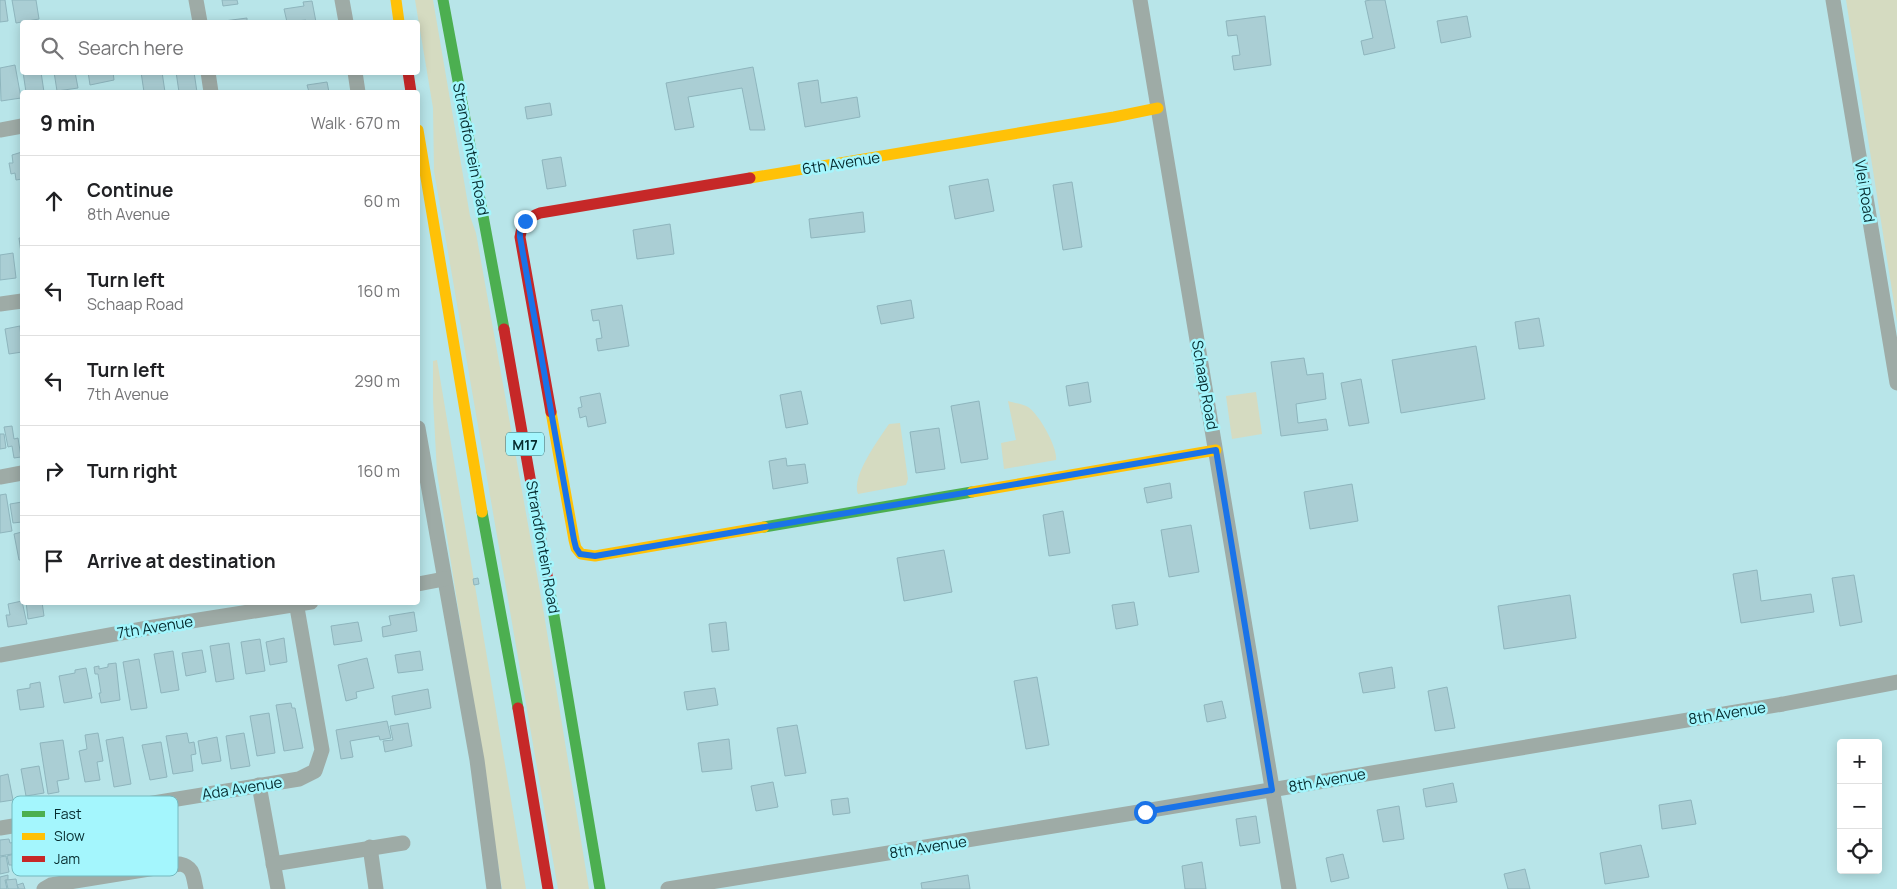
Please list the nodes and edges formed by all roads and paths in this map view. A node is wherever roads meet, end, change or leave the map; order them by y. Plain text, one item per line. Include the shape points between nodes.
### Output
1 (196, 0) edge
2 (342, 0) edge
3 (396, 0) edge
4 (443, 0) edge
5 (1140, 0) edge
6 (1834, 0) edge
7 (200, 20) edge
8 (346, 20) edge
9 (399, 20) edge
10 (208, 75) edge
11 (355, 75) edge
12 (408, 75) edge
13 (211, 90) edge
14 (358, 90) edge
15 (411, 90) edge
16 (1158, 108) junction
17 (20, 126) edge
18 (0, 130) edge
19 (420, 142) edge
20 (20, 301) edge
21 (0, 304) edge
22 (1897, 383) edge
23 (420, 440) edge
24 (1216, 450) junction
25 (20, 473) edge
26 (0, 477) edge
27 (444, 579) junction
28 (420, 584) edge
29 (289, 605) edge
30 (301, 605) edge
31 (0, 655) edge
32 (1897, 682) edge
33 (259, 785) junction
34 (1272, 790) junction
35 (178, 798) edge
36 (403, 843) dead end
37 (370, 847) junction
38 (178, 864) edge
39 (273, 864) junction
40 (104, 876) edge
41 (44, 889) edge
42 (196, 889) edge
43 (278, 889) edge
44 (376, 889) edge
45 (494, 889) edge
46 (548, 889) edge
47 (600, 889) edge
48 (668, 889) edge
49 (1289, 889) edge

1 - 7 street
2 - 8 street
3 - 9 main road
4 - 47 main road, Strandfontein Road / M17 via 516,390
5 - 16 street, Schaap Road
6 - 22 street, Vlei Road
10 - 13 street
11 - 14 street
12 - 15 main road
16 - 24 street, Schaap Road
16 - 24 main road, 6th Avenue via 540,213 525,221 520,228 520,237 576,548 580,554 595,556
17 - 18 street
19 - 46 main road
20 - 21 street
23 - 27 street
24 - 34 street, Schaap Road
25 - 26 street
27 - 28 street
27 - 45 street via 477,760
29 - 31 street, 7th Avenue
30 - 33 street, Ada Avenue via 322,750 315,771 299,779
32 - 34 street, 8th Avenue
33 - 35 street, Ada Avenue
33 - 39 street
34 - 48 street, 8th Avenue
34 - 49 street, Schaap Road
36 - 37 street
37 - 39 street
37 - 44 street
38 - 42 street via 187,865 192,870
39 - 43 street
40 - 41 street via 59,883

